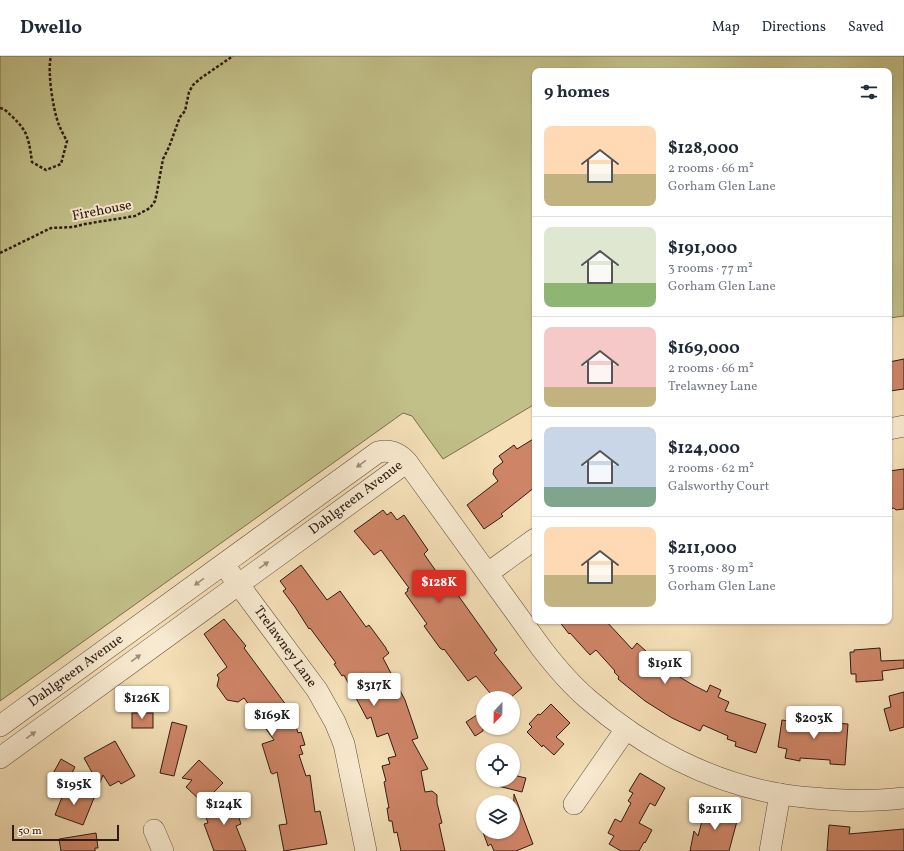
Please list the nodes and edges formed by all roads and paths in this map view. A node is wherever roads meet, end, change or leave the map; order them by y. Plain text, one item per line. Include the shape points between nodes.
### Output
1 (51, 56) edge
2 (234, 56) edge
3 (0, 108) edge
4 (0, 253) edge
5 (904, 426) edge
6 (892, 428) edge
7 (407, 462) junction
8 (532, 540) edge
9 (223, 564) junction
10 (488, 573) junction
11 (238, 584) junction
12 (0, 726) edge
13 (626, 729) junction
14 (0, 758) edge
15 (780, 794) junction
16 (904, 798) edge
17 (574, 804) dead end
18 (154, 830) dead end
19 (163, 851) edge
20 (366, 851) edge
21 (770, 851) edge

1 - 3 path via 50,82 54,108 67,142 61,164 46,170 32,162 29,142 22,126
2 - 4 path, Firehouse via 201,78 189,92 185,110 163,159 155,201 150,208 135,216 73,228 51,228
5 - 6 street
7 -> 9 street, Dahlgreen Avenue via 396,453 378,452
7 - 10 street
11 -> 7 street, Dahlgreen Avenue
8 - 10 street
9 - 11 street, Trelawney Lane
9 -> 12 street, Dahlgreen Avenue
10 - 13 street via 559,670 588,699
14 -> 11 street, Dahlgreen Avenue
11 - 20 street, Trelawney Lane via 317,690 335,722 344,744
13 - 15 street via 670,756 694,767 747,786
13 - 17 street
15 - 16 street via 862,801
15 - 21 street
18 - 19 street

